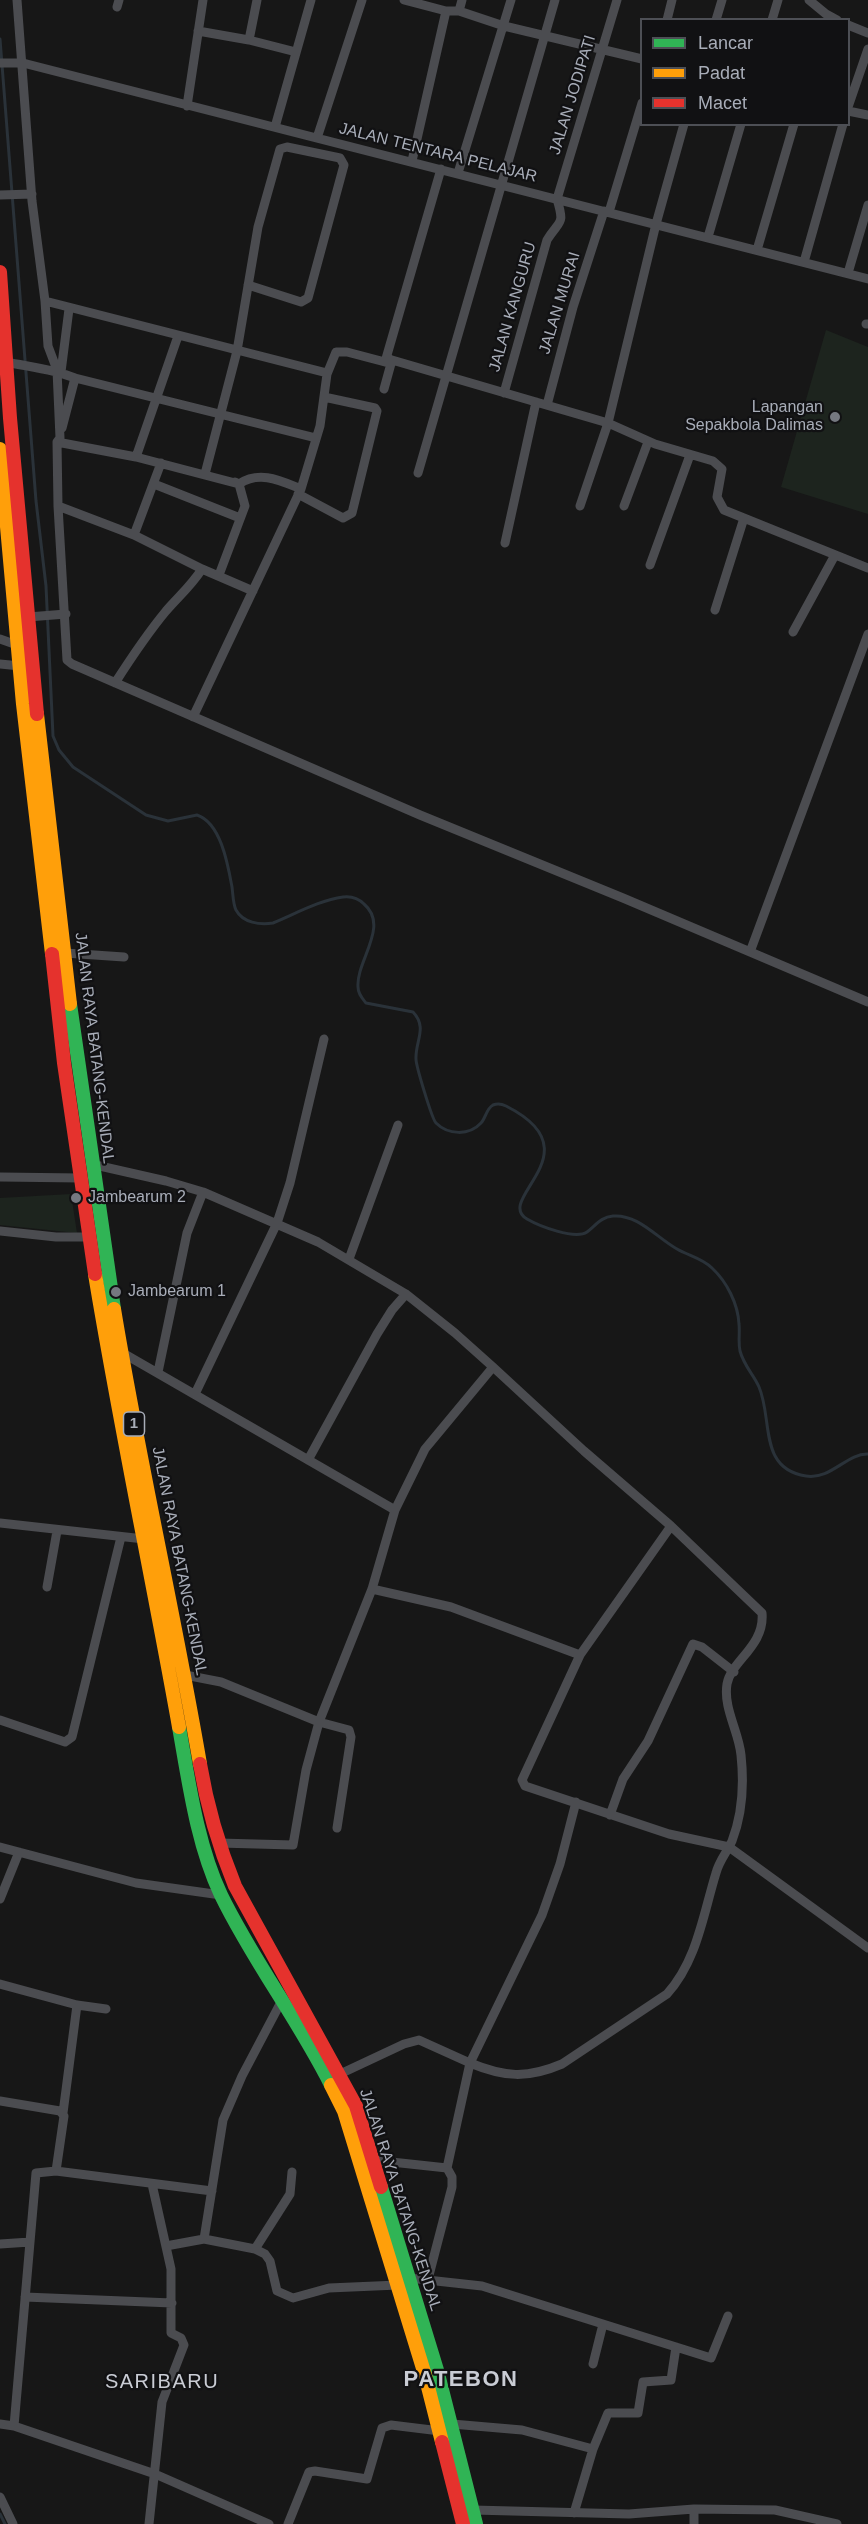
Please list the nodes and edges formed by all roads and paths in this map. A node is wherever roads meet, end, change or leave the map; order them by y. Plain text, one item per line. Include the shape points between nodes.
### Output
1 (17, 0) edge
2 (203, 0) edge
3 (257, 0) edge
4 (311, 0) edge
5 (362, 0) edge
6 (404, 0) edge
7 (462, 0) edge
8 (511, 0) edge
9 (555, 0) edge
10 (617, 0) edge
11 (672, 0) edge
12 (722, 0) edge
13 (778, 0) edge
14 (809, 0) edge
15 (418, 2) edge
16 (446, 11) junction
17 (459, 11) junction
18 (825, 17) edge
19 (667, 18) edge
20 (717, 18) edge
21 (773, 18) edge
22 (850, 25) edge
23 (504, 26) junction
24 (198, 31) junction
25 (868, 33) edge
26 (545, 36) junction
27 (249, 40) junction
28 (602, 48) junction
29 (868, 49) edge
30 (296, 52) junction
31 (640, 58) edge
32 (0, 63) edge
33 (20, 63) junction
34 (188, 106) junction
35 (850, 106) edge
36 (640, 109) edge
37 (850, 109) edge
38 (868, 115) edge
39 (683, 126) edge
40 (740, 126) edge
41 (793, 126) edge
42 (842, 126) edge
43 (275, 128) junction
44 (317, 138) junction
45 (412, 161) junction
46 (441, 169) junction
47 (458, 173) junction
48 (503, 185) junction
49 (29, 194) junction
50 (4, 195) edge
51 (557, 199) junction
52 (868, 205) edge
53 (607, 211) junction
54 (656, 224) junction
55 (708, 237) junction
56 (757, 250) junction
57 (804, 262) junction
58 (0, 272) edge
59 (848, 273) junction
60 (868, 279) edge
61 (248, 285) junction
62 (45, 301) junction
63 (69, 309) junction
64 (178, 336) junction
65 (237, 351) junction
66 (389, 361) junction
67 (6, 362) junction
68 (59, 371) junction
69 (327, 373) junction
70 (445, 375) junction
71 (75, 378) junction
72 (384, 389) dead end
73 (504, 393) junction
74 (324, 397) junction
75 (155, 398) junction
76 (536, 402) junction
77 (547, 405) junction
78 (222, 415) junction
79 (608, 423) junction
80 (316, 438) junction
81 (58, 440) junction
82 (648, 442) junction
83 (0, 448) edge
84 (690, 455) junction
85 (136, 457) junction
86 (161, 463) junction
87 (418, 473) dead end
88 (205, 474) junction
89 (239, 483) junction
90 (154, 484) junction
91 (300, 492) junction
92 (58, 506) junction
93 (580, 506) dead end
94 (624, 506) dead end
95 (240, 518) junction
96 (744, 518) junction
97 (134, 535) junction
98 (505, 543) dead end
99 (835, 555) junction
100 (650, 565) dead end
101 (868, 568) edge
102 (202, 569) junction
103 (219, 575) junction
104 (254, 591) junction
105 (715, 610) dead end
106 (63, 614) junction
107 (35, 617) junction
108 (793, 632) dead end
109 (868, 634) edge
110 (0, 639) edge
111 (17, 645) junction
112 (0, 664) edge
113 (20, 666) junction
114 (115, 683) junction
115 (193, 717) junction
116 (750, 951) junction
117 (65, 953) junction
118 (124, 957) dead end
119 (868, 1002) edge
120 (324, 1039) dead end
121 (398, 1125) dead end
122 (91, 1164) junction
123 (0, 1177) edge
124 (81, 1178) junction
125 (203, 1192) junction
126 (277, 1223) junction
127 (0, 1231) edge
128 (89, 1237) junction
129 (349, 1259) junction
130 (406, 1294) junction
131 (121, 1352) junction
132 (493, 1367) junction
133 (158, 1371) junction
134 (195, 1394) junction
135 (308, 1460) junction
136 (143, 1503) junction
137 (395, 1510) junction
138 (0, 1523) edge
139 (671, 1526) junction
140 (57, 1531) junction
141 (121, 1537) junction
142 (144, 1539) junction
143 (47, 1587) dead end
144 (372, 1589) junction
145 (579, 1655) junction
146 (734, 1672) junction
147 (185, 1675) junction
148 (0, 1720) edge
149 (319, 1722) junction
150 (576, 1802) junction
151 (610, 1815) junction
152 (337, 1828) dead end
153 (219, 1843) junction
154 (0, 1847) edge
155 (729, 1847) junction
156 (19, 1852) junction
157 (221, 1895) junction
158 (0, 1899) edge
159 (868, 1948) edge
160 (0, 1984) edge
161 (281, 2002) junction
162 (77, 2005) junction
163 (106, 2009) dead end
164 (470, 2063) junction
165 (340, 2074) junction
166 (0, 2101) edge
167 (63, 2113) junction
168 (373, 2160) junction
169 (447, 2168) junction
170 (56, 2171) junction
171 (292, 2172) dead end
172 (152, 2184) junction
173 (212, 2191) junction
174 (204, 2239) junction
175 (30, 2242) junction
176 (0, 2244) edge
177 (166, 2246) junction
178 (255, 2249) junction
179 (428, 2279) junction
180 (404, 2281) junction
181 (25, 2297) junction
182 (172, 2303) junction
183 (728, 2316) dead end
184 (603, 2324) junction
185 (676, 2347) junction
186 (593, 2364) dead end
187 (0, 2424) edge
188 (14, 2426) junction
189 (446, 2428) junction
190 (593, 2450) junction
191 (155, 2474) junction
192 (0, 2497) edge
193 (694, 2509) junction
194 (574, 2513) junction
195 (474, 2517) edge
196 (826, 2523) edge
197 (13, 2524) edge
198 (149, 2524) edge
199 (269, 2524) edge
200 (288, 2524) edge
201 (463, 2524) edge
202 (694, 2524) edge
203 (837, 2524) edge

1 - 33 street
2 - 24 street
3 - 27 street
4 - 30 street
5 - 44 street
6 - 15 street
7 - 17 street
8 - 23 street
9 - 26 street
10 - 28 street, JALAN JODIPATI
11 - 19 street
12 - 20 street
13 - 21 street
14 - 18 street
15 - 16 street
16 - 17 street
16 - 45 street
17 - 23 street
22 - 25 street
23 - 26 street
23 - 47 street
24 - 27 street
24 - 34 street
26 - 28 street
26 - 48 street
27 - 30 street
28 - 31 street
28 - 51 street, JALAN JODIPATI
29 - 35 street
30 - 43 street
32 - 33 street, JALAN TENTARA PELAJAR
33 - 34 street, JALAN TENTARA PELAJAR
33 - 49 street
34 - 43 street, JALAN TENTARA PELAJAR
36 - 53 street, JALAN MURAI
37 - 38 street
39 - 54 street
40 - 55 street
41 - 56 street
42 - 57 street
43 - 44 street, JALAN TENTARA PELAJAR
44 - 45 street, JALAN TENTARA PELAJAR
45 - 46 street, JALAN TENTARA PELAJAR
46 - 47 street, JALAN TENTARA PELAJAR
46 - 66 street
47 - 48 street, JALAN TENTARA PELAJAR
48 - 51 street, JALAN TENTARA PELAJAR
48 - 70 street
49 - 50 street
49 - 62 street
51 - 53 street, JALAN TENTARA PELAJAR
51 - 73 street, JALAN KANGURU via 562,216 548,240
52 - 59 street
53 - 54 street, JALAN TENTARA PELAJAR
53 - 77 street, JALAN MURAI via 573,307
54 - 55 street, JALAN TENTARA PELAJAR
54 - 79 street
55 - 56 street, JALAN TENTARA PELAJAR
56 - 57 street, JALAN TENTARA PELAJAR
57 - 59 street, JALAN TENTARA PELAJAR
58 - 67 highway, JALAN RAYA BATANG-KENDAL / 1
59 - 60 street, JALAN TENTARA PELAJAR
61 - 61 street via 258,227 280,149 287,147 340,158 344,165 308,298 301,302
61 - 65 street
62 - 63 street
62 - 68 street via 48,346
63 - 64 street
63 - 68 street
64 - 65 street
64 - 75 street
65 - 69 street
65 - 78 street
66 - 69 street via 341,351 336,352
66 - 70 street
66 - 72 street
67 - 68 street
67 - 107 highway, JALAN RAYA BATANG-KENDAL / 1
68 - 71 street
68 - 81 street
69 - 74 street
70 - 73 street
70 - 87 street
71 - 75 street
71 - 81 street
73 - 76 street
74 - 80 street
74 - 91 street via 376,411 352,513 343,518
75 - 78 street
75 - 85 street
76 - 77 street
76 - 98 street
77 - 79 street
78 - 80 street
78 - 88 street
79 - 82 street
79 - 93 street
80 - 91 street
81 - 85 street
81 - 92 street
82 - 84 street
82 - 94 street
83 - 111 highway, JALAN RAYA BATANG-KENDAL / 1
84 - 96 street via 718,464 722,476 717,497 720,505
84 - 100 street
85 - 86 street
86 - 88 street
86 - 90 street
88 - 89 street
89 - 91 street via 261,476
89 - 95 street via 245,501
90 - 95 street
90 - 97 street
91 - 104 street
92 - 97 street
92 - 106 street
95 - 103 street
96 - 99 street
96 - 105 street
97 - 102 street
99 - 101 street
99 - 108 street
102 - 103 street
102 - 114 street via 138,647
103 - 104 street
104 - 115 street
106 - 107 street
106 - 114 street via 67,660
107 - 117 highway, JALAN RAYA BATANG-KENDAL / 1
109 - 116 street
110 - 111 street
111 - 113 highway, JALAN RAYA BATANG-KENDAL / 1
112 - 113 street
113 - 124 highway, JALAN RAYA BATANG-KENDAL / 1 via 64,1063
114 - 115 street
115 - 116 street
116 - 119 street
117 - 118 street
117 - 122 highway, JALAN RAYA BATANG-KENDAL / 1
120 - 126 street
121 - 129 street
122 - 125 street
122 - 131 highway, JALAN RAYA BATANG-KENDAL / 1
123 - 124 street
124 - 128 highway, JALAN RAYA BATANG-KENDAL / 1
125 - 126 street
125 - 133 street via 187,1233
126 - 129 street
126 - 134 street
127 - 128 street
128 - 136 highway, JALAN RAYA BATANG-KENDAL / 1 via 115,1397
129 - 130 street
130 - 132 street
130 - 135 street via 377,1334
131 - 133 street
131 - 136 highway, JALAN RAYA BATANG-KENDAL / 1
132 - 137 street via 425,1449
132 - 139 street
133 - 134 street
134 - 135 street
135 - 137 street
136 - 142 highway, JALAN RAYA BATANG-KENDAL / 1
136 - 147 highway, JALAN RAYA BATANG-KENDAL / 1
137 - 144 street
138 - 140 street
139 - 145 street
139 - 146 street via 762,1612 760,1628
140 - 141 street
140 - 143 street
141 - 142 street
141 - 148 street via 72,1737 65,1742
142 - 157 highway, JALAN RAYA BATANG-KENDAL / 1 via 191,1792
144 - 145 street via 451,1607
144 - 149 street
145 - 150 street via 522,1780 525,1786
146 - 151 street via 693,1644 648,1741 623,1779
146 - 155 street via 727,1686 741,1754 742,1789
147 - 149 street via 221,1682
147 - 153 highway, JALAN RAYA BATANG-KENDAL / 1 via 204,1789
149 - 152 street via 345,1728 350,1733
149 - 153 street via 293,1845
150 - 151 street
150 - 164 street via 542,1915
151 - 155 street via 669,1834
153 - 165 highway, JALAN RAYA BATANG-KENDAL / 1 via 235,1886
154 - 156 street
155 - 159 street
155 - 164 street via 719,1863 692,1957 667,1994 562,2064 545,2071 500,2074
156 - 157 street via 136,1883
156 - 158 street
157 - 161 highway, JALAN RAYA BATANG-KENDAL / 1
160 - 162 street
161 - 173 street via 223,2120
161 - 180 highway, JALAN RAYA BATANG-KENDAL / 1 via 314,2051 344,2111
162 - 163 street
162 - 167 street
164 - 165 street via 418,2040
164 - 169 street
165 - 168 highway, JALAN RAYA BATANG-KENDAL / 1 via 356,2106
166 - 167 street
167 - 170 street
168 - 169 street
168 - 180 highway, JALAN RAYA BATANG-KENDAL / 1
169 - 179 street via 452,2187
170 - 172 street
170 - 175 street via 36,2173
171 - 178 street via 290,2194
172 - 173 street
172 - 177 street
173 - 174 street
174 - 177 street
174 - 178 street
175 - 176 street
175 - 181 street
177 - 182 street
178 - 180 street via 270,2261 277,2291 293,2298 329,2288
179 - 180 street
179 - 184 street via 482,2286
180 - 189 highway, JALAN RAYA BATANG-KENDAL / 1
181 - 182 street
181 - 188 street
182 - 191 street via 171,2333 181,2338 184,2345 164,2396
183 - 185 street via 711,2358
184 - 185 street
184 - 186 street
185 - 190 street via 671,2380 643,2382 639,2411 608,2413
187 - 188 street
188 - 191 street
189 - 190 street via 522,2430
189 - 195 highway, JALAN RAYA BATANG-KENDAL / 1
189 - 200 street via 382,2428 367,2479 309,2472
189 - 201 highway, JALAN RAYA BATANG-KENDAL / 1
190 - 194 street
191 - 198 street
191 - 199 street
192 - 197 street
193 - 194 street
193 - 196 street via 775,2510
193 - 202 street
194 - 195 street
196 - 203 street

